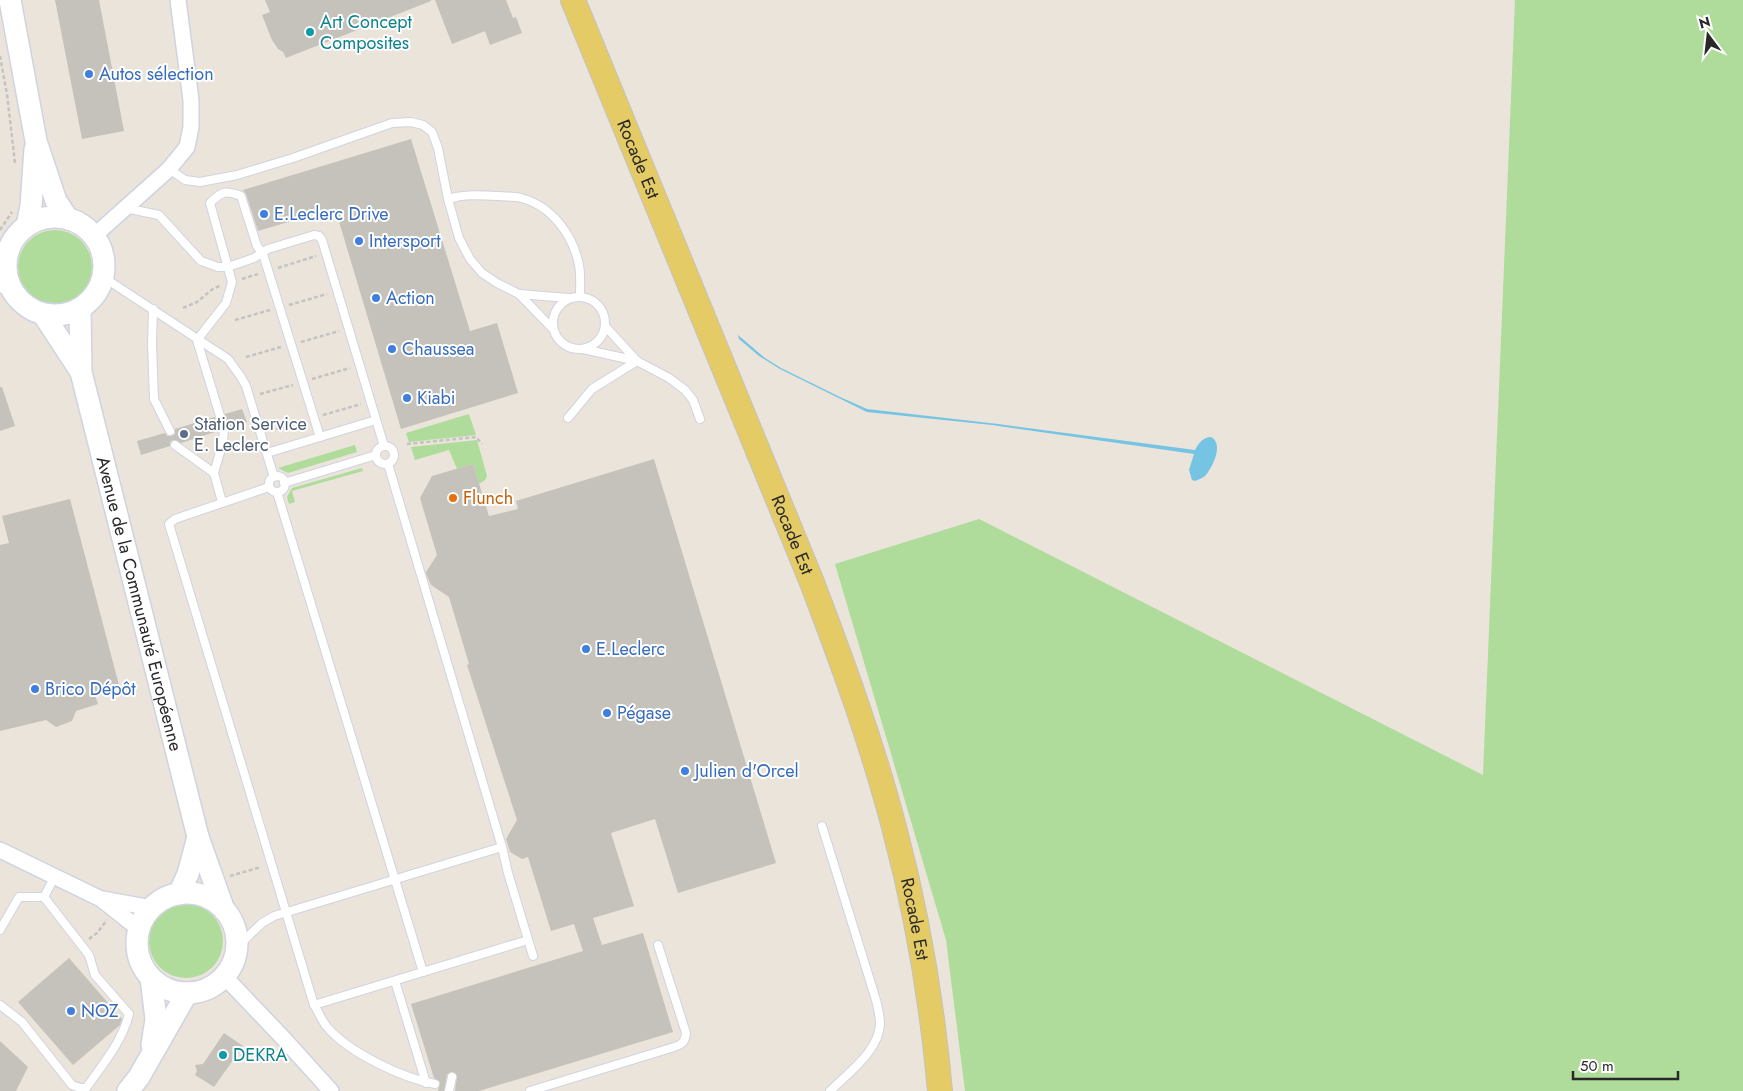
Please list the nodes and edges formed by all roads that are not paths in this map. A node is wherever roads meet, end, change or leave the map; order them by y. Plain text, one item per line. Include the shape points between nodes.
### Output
1 (10, 0) edge
2 (178, 0) edge
3 (573, 0) edge
4 (36, 141) junction
5 (169, 170) junction
6 (448, 199) junction
7 (125, 208) junction
8 (68, 219) junction
9 (27, 226) junction
10 (94, 236) junction
11 (263, 254) junction
12 (228, 267) junction
13 (103, 277) junction
14 (4, 284) edge
15 (519, 294) junction
16 (580, 296) junction
17 (568, 298) junction
18 (80, 309) junction
19 (153, 310) junction
20 (43, 314) junction
21 (605, 326) junction
22 (553, 330) junction
23 (197, 340) junction
24 (582, 349) junction
25 (637, 361) junction
26 (81, 372) junction
27 (220, 416) dead end
28 (568, 418) dead end
29 (700, 418) dead end
30 (376, 420) junction
31 (224, 429) dead end
32 (170, 431) dead end
33 (320, 437) junction
34 (175, 444) dead end
35 (384, 446) junction
36 (267, 454) junction
37 (376, 455) junction
38 (388, 464) junction
39 (214, 472) junction
40 (274, 477) junction
41 (284, 483) junction
42 (269, 487) junction
43 (277, 492) junction
44 (222, 502) junction
45 (822, 826) dead end
46 (198, 836) junction
47 (502, 847) junction
48 (0, 850) edge
49 (55, 876) junction
50 (395, 880) junction
51 (179, 894) junction
52 (44, 897) junction
53 (101, 899) junction
54 (152, 908) junction
55 (224, 910) junction
56 (287, 913) junction
57 (139, 929) junction
58 (0, 930) edge
59 (528, 940) junction
60 (658, 945) dead end
61 (236, 948) junction
62 (533, 956) dead end
63 (424, 972) junction
64 (224, 976) junction
65 (151, 978) junction
66 (395, 981) junction
67 (187, 993) junction
68 (314, 1004) junction
69 (0, 1005) edge
70 (150, 1058) junction
71 (452, 1077) dead end
72 (426, 1082) junction
73 (435, 1084) dead end
74 (128, 1091) edge
75 (331, 1091) edge
76 (449, 1091) edge
77 (530, 1091) edge
78 (830, 1091) edge
79 (940, 1091) edge

1 - 4 street
2 - 5 street via 191,100 191,127 187,146
3 - 79 main road, Rocade Est via 811,580 870,744 894,828 919,937
4 - 8 street via 56,201
4 - 9 street
5 - 6 lane via 185,180 200,182 237,175 392,123 412,122 432,132
5 - 7 street
6 - 15 lane via 459,238 470,259 497,283
6 - 16 lane via 482,195 521,198 551,213 574,249 579,266
7 - 10 street
7 - 12 lane via 159,215 201,261
8 - 9 street via 47,218
8 - 10 street via 83,225
9 - 14 street via 15,237 8,251
10 - 13 street via 101,248
11 - 12 lane
11 - 12 lane via 257,246 241,196 229,191 218,194 210,203
11 - 30 lane via 268,249 314,235 322,240
11 - 33 lane
12 - 23 lane via 232,282 226,303
13 - 18 street via 95,295
13 - 19 lane
14 - 20 street via 22,303
15 - 17 lane
15 - 22 lane
16 - 17 lane
16 - 21 lane via 599,306
17 - 22 lane via 557,308
18 - 20 street via 56,316
18 - 26 street, Avenue de la Communauté Européenne
19 - 23 lane
19 - 32 lane via 154,399
20 - 26 street, Avenue de la Communauté Européenne
21 - 24 lane via 595,344
21 - 25 lane
22 - 24 lane via 564,345
23 - 27 lane
23 - 36 lane via 228,360 246,386
24 - 25 lane
25 - 28 lane via 592,389
25 - 29 lane via 685,390
26 - 46 street, Avenue de la Communauté Européenne
30 - 33 lane
30 - 35 lane
31 - 39 lane
33 - 36 lane
34 - 39 lane
35 - 37 lane
35 - 38 lane via 394,452 394,458
36 - 40 lane
37 - 38 lane via 379,462
37 - 41 lane
38 - 47 lane
39 - 44 lane
40 - 41 lane via 282,478
40 - 42 lane via 270,479
41 - 43 lane via 282,490
42 - 43 lane
42 - 44 lane
43 - 50 lane
44 - 56 lane via 169,524
45 - 78 lane via 876,1000 880,1024 870,1050
46 - 51 street, Avenue de la Communauté Européenne
46 - 55 street, Avenue de la Communauté Européenne
47 - 50 lane
47 - 59 lane
48 - 49 street
49 - 52 lane
49 - 53 street
50 - 56 lane
50 - 63 lane
51 - 54 street via 164,898
51 - 55 street via 211,899
52 - 58 lane via 19,897
52 - 69 lane via 89,955 95,975 129,1014 121,1037 86,1088 80,1088 72,1085 22,1022
53 - 54 street
53 - 57 street
54 - 57 street
55 - 61 street via 234,928
56 - 61 lane via 262,923
56 - 68 lane
57 - 65 street via 138,955
59 - 62 lane
59 - 63 lane
60 - 77 lane via 684,1025 685,1040 671,1048
61 - 64 street
63 - 66 lane
64 - 67 street via 201,991
64 - 75 street
65 - 67 street via 168,989
65 - 70 street via 156,1018
66 - 68 lane
66 - 72 lane
67 - 70 street
68 - 72 lane via 327,1027 347,1045 382,1065
70 - 74 street
71 - 76 lane, bridge
72 - 73 lane

